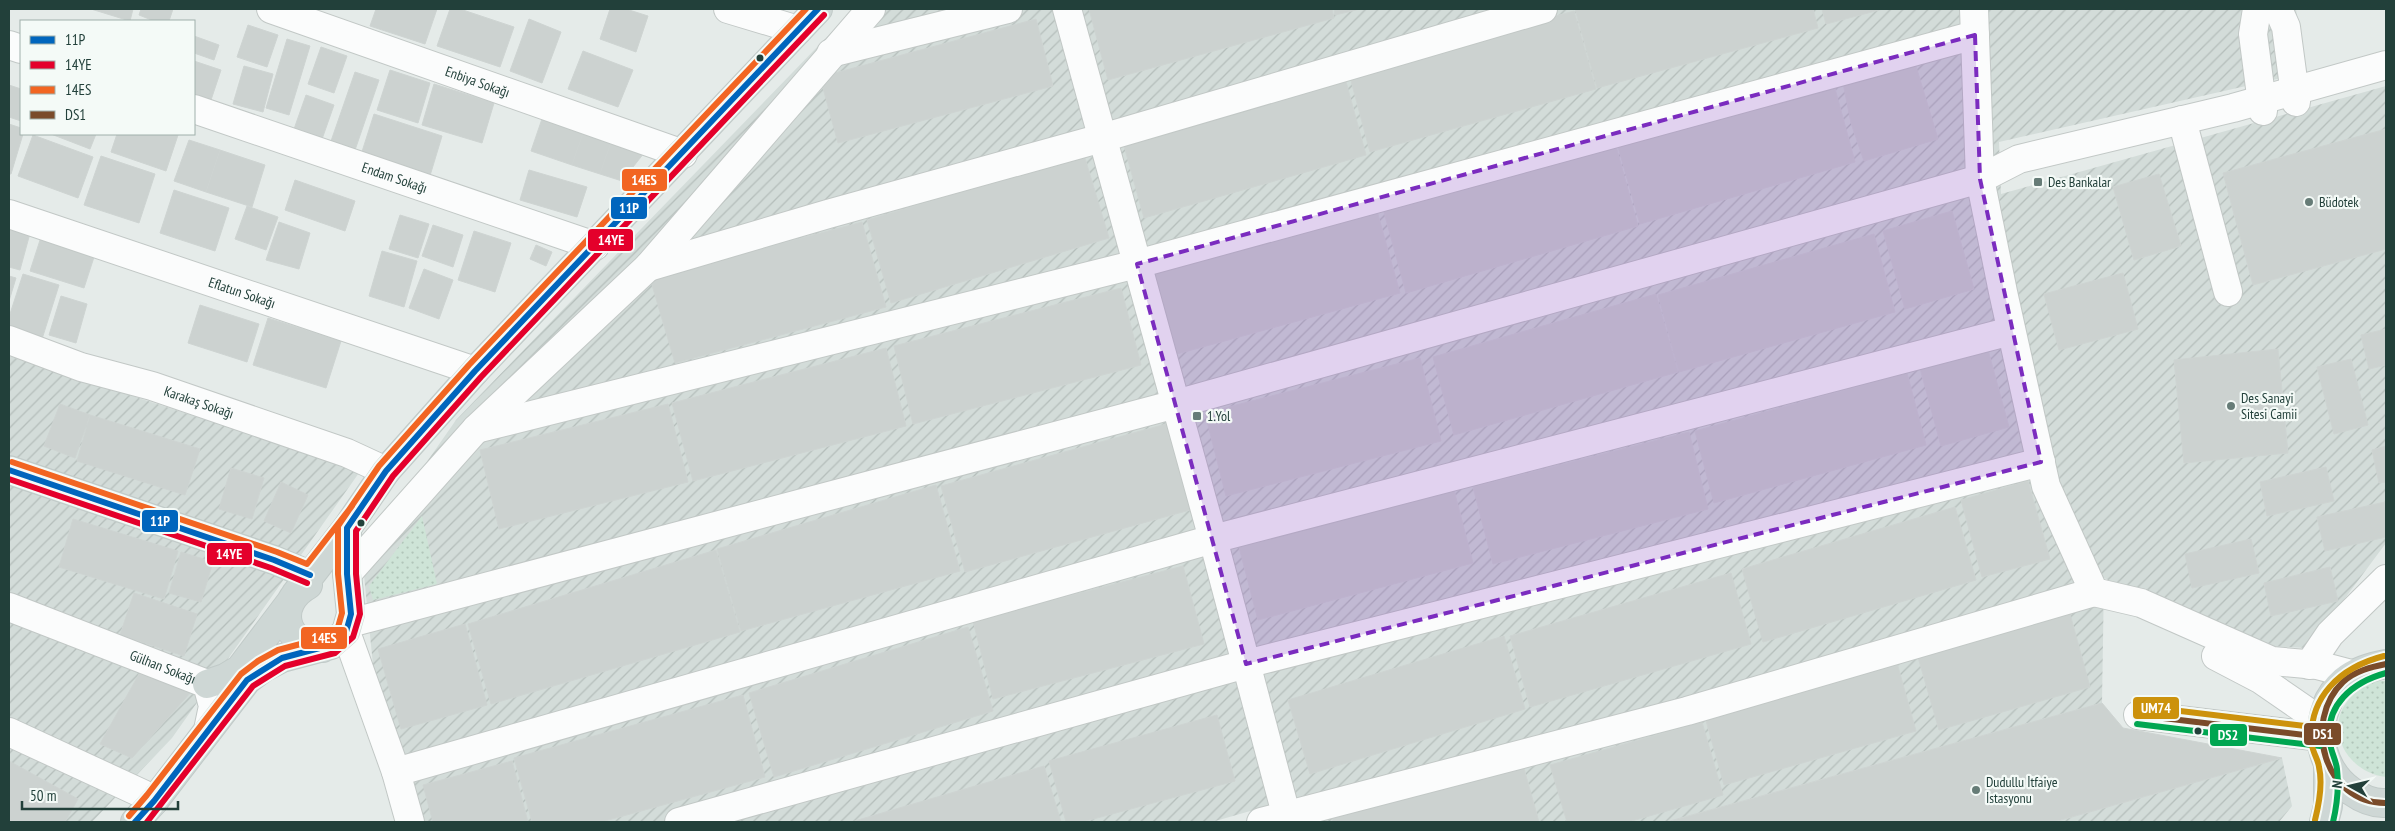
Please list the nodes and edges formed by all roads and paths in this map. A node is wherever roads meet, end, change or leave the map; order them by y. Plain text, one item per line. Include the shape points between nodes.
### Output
1 (271, 9) edge
2 (728, 9) edge
3 (818, 9) edge
4 (871, 9) edge
5 (1008, 9) edge
6 (1067, 9) edge
7 (1543, 9) edge
8 (2257, 9) edge
9 (2278, 9) edge
10 (1974, 22) edge
11 (798, 30) junction
12 (831, 53) junction
13 (2386, 65) edge
14 (2386, 76) edge
15 (2295, 96) junction
16 (2262, 105) junction
17 (195, 109) edge
18 (2184, 126) junction
19 (1102, 138) junction
20 (683, 154) junction
21 (1980, 179) junction
22 (9, 214) edge
23 (595, 246) junction
24 (1137, 264) junction
25 (648, 267) junction
26 (2228, 292) dead end
27 (2012, 330) junction
28 (9, 340) edge
29 (476, 371) junction
30 (1176, 404) junction
31 (476, 429) junction
32 (2041, 462) junction
33 (9, 470) edge
34 (386, 471) junction
35 (347, 528) junction
36 (1213, 539) junction
37 (347, 574) junction
38 (2386, 579) edge
39 (298, 591) junction
40 (2106, 595) junction
41 (9, 607) edge
42 (348, 620) junction
43 (323, 648) junction
44 (1246, 664) junction
45 (2386, 664) edge
46 (2309, 665) junction
47 (2355, 675) junction
48 (207, 684) junction
49 (2138, 715) dead end
50 (2321, 729) junction
51 (208, 730) junction
52 (9, 732) edge
53 (2328, 766) junction
54 (396, 772) junction
55 (154, 801) junction
56 (2386, 803) edge
57 (1273, 818) edge
58 (135, 822) edge
59 (410, 822) edge
60 (679, 822) edge
61 (2324, 822) edge

1 - 20 street, Enbiya Sokağı
2 - 11 street
3 - 11 main road, Gülhan Sokağı
4 - 12 street
5 - 12 street
6 - 19 street
7 - 19 street
8 - 16 street via 2253,34
9 - 15 street via 2286,27
10 - 21 street
10 - 24 street
11 - 20 main road, Gülhan Sokağı
12 - 25 street
13 - 15 street
14 - 15 street
15 - 16 street
16 - 18 street
17 - 23 street, Endam Sokağı
18 - 21 street via 2019,159
18 - 26 street
19 - 24 street
19 - 25 street
20 - 23 main road, Gülhan Sokağı
21 - 27 street
21 - 30 street
22 - 29 street, Eflatun Sokağı
23 - 29 main road, Gülhan Sokağı
24 - 30 street
24 - 31 street
25 - 31 street
27 - 32 street
27 - 36 street
28 - 34 street, Karakaş Sokağı via 347,453
29 - 34 main road, Gülhan Sokağı
30 - 36 street
30 - 42 street
31 - 37 street
32 - 40 street via 2046,486
32 - 44 street
33 - 39 main road via 274,560
34 - 35 main road, Gülhan Sokağı
35 - 37 main road
35 - 39 main road, Gülhan Sokağı
36 - 44 street
36 - 54 street
37 - 42 main road
38 - 46 street via 2330,634
39 - 42 main road via 310,584 338,590
39 - 43 main road via 288,622 291,631 304,644
39 - 48 main road, Gülhan Sokağı via 240,669
40 - 46 street via 2141,603 2272,661
40 - 50 street via 2260,678
40 - 57 street via 1687,711
41 - 48 street, Gülhan Sokağı
42 - 43 main road via 340,640
42 - 54 street
43 - 51 main road via 282,658 263,668 248,680
44 - 57 street
44 - 60 street
45 - 47 main road via 2363,669
46 - 47 street
47 - 50 main road via 2344,682 2329,700
48 - 51 street via 213,706
49 - 50 street
50 - 53 main road via 2321,744
51 - 55 main road
52 - 55 street
53 - 56 main road via 2342,784 2360,797
53 - 61 main road via 2328,806
54 - 59 street
55 - 58 main road

